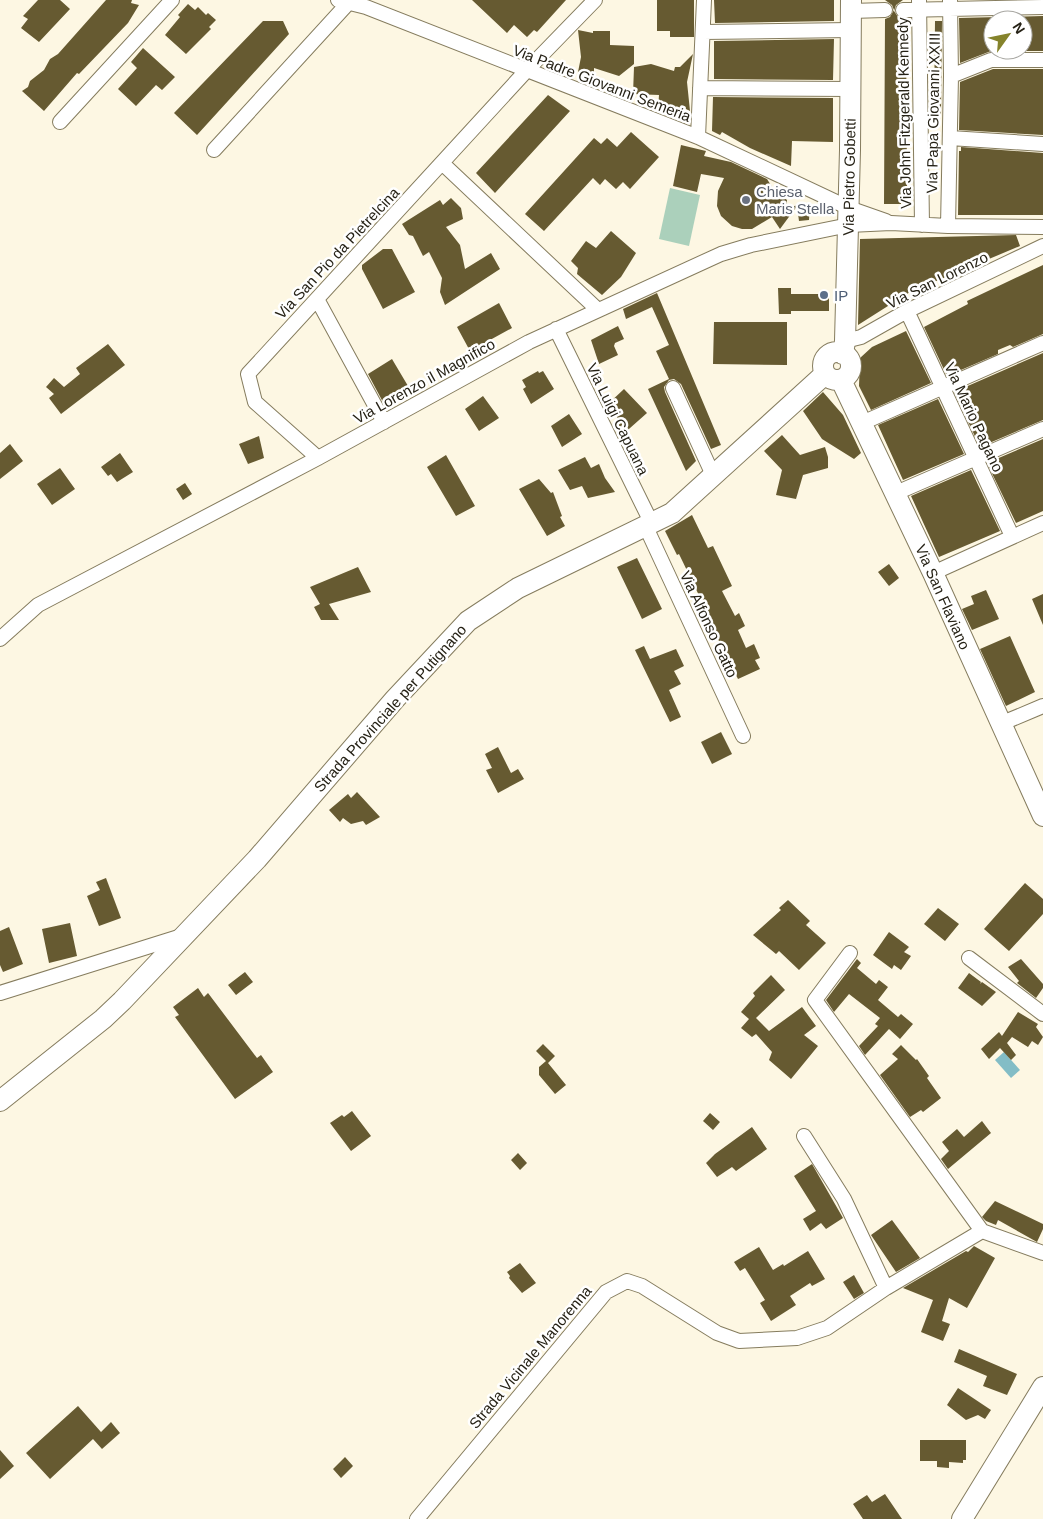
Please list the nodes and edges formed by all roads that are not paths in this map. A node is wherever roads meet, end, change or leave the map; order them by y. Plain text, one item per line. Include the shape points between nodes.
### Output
1 (172, 0) edge
2 (595, 0) edge
3 (704, 0) edge
4 (346, 1) edge
5 (950, 4) edge
6 (919, 5) edge
7 (1043, 7) edge
8 (885, 10) dead end
9 (903, 10) dead end
10 (851, 14) edge
11 (703, 32) junction
12 (1043, 60) edge
13 (527, 70) junction
14 (951, 76) junction
15 (700, 88) junction
16 (851, 89) junction
17 (60, 122) dead end
18 (698, 137) junction
19 (950, 138) junction
20 (1043, 144) edge
21 (214, 150) dead end
22 (442, 163) junction
23 (849, 216) junction
24 (922, 225) junction
25 (948, 226) junction
26 (1043, 227) edge
27 (1043, 246) edge
28 (316, 299) junction
29 (598, 310) junction
30 (907, 311) junction
31 (556, 329) junction
32 (1043, 343) edge
33 (844, 348) junction
34 (833, 377) junction
35 (941, 386) junction
36 (673, 388) dead end
37 (384, 422) junction
38 (862, 423) junction
39 (1043, 429) edge
40 (318, 458) junction
41 (975, 458) junction
42 (714, 474) junction
43 (896, 493) junction
44 (1043, 523) edge
45 (648, 524) junction
46 (1012, 536) junction
47 (933, 573) junction
48 (0, 639) edge
49 (1043, 706) edge
50 (1000, 724) junction
51 (744, 736) dead end
52 (1043, 816) edge
53 (188, 934) junction
54 (850, 953) dead end
55 (969, 958) dead end
56 (0, 993) edge
57 (1043, 1014) edge
58 (0, 1101) edge
59 (804, 1136) dead end
60 (982, 1231) junction
61 (1043, 1253) edge
62 (886, 1288) junction
63 (1043, 1387) edge
64 (416, 1519) edge
65 (962, 1519) edge

1 - 17 street
2 - 13 street, Via San Pio da Pietrelcina
3 - 11 street
4 - 13 street, Via Padre Giovanni Semeria
4 - 21 street
5 - 6 street
5 - 7 street
5 - 14 street, Via Papa Giovanni XXIII
6 - 9 street
6 - 24 street, Via John Fitzgerald Kennedy
8 - 10 street
10 - 11 street
10 - 16 street, Via Pietro Gobetti
11 - 15 street
12 - 14 street via 992,60
13 - 18 street, Via Padre Giovanni Semeria
13 - 22 street, Via San Pio da Pietrelcina
14 - 19 street, Via Papa Giovanni XXIII
15 - 16 street
15 - 18 street
16 - 23 street, Via Pietro Gobetti
18 - 23 street, Via Padre Giovanni Semeria
19 - 20 street
19 - 25 street, Via Papa Giovanni XXIII
22 - 28 street, Via San Pio da Pietrelcina
22 - 29 street
23 - 24 street, Via Lorenzo il Magnifico
23 - 29 street, Via Lorenzo il Magnifico via 721,254
23 - 33 street, Via Pietro Gobetti
24 - 25 street, Via Lorenzo il Magnifico
25 - 26 street, Via Lorenzo il Magnifico
27 - 30 street, Via San Lorenzo
28 - 37 street
28 - 40 street, Via San Pio da Pietrelcina via 248,374 255,402
29 - 31 street, Via Lorenzo il Magnifico
30 - 33 street, Via San Lorenzo
30 - 35 street, Via Mario Pagano
31 - 37 street, Via Lorenzo il Magnifico
31 - 45 street, Via Luigi Capuana
32 - 35 street
33 - 34 street, Via Pietro Gobetti via 850,369 847,376
34 - 38 street, Via San Flaviano
34 - 42 street, Strada Provinciale per Putignano
35 - 38 street
35 - 41 street, Via Mario Pagano
36 - 42 street
37 - 40 street, Via Lorenzo il Magnifico
38 - 43 street, Via San Flaviano
39 - 41 street
40 - 48 street, Via Lorenzo il Magnifico via 38,605
41 - 43 street
41 - 46 street, Via Mario Pagano
42 - 45 street, Strada Provinciale per Putignano via 672,513
43 - 47 street, Via San Flaviano
44 - 46 street
45 - 51 street, Via Alfonso Gatto
45 - 53 street, Strada Provinciale per Putignano via 518,588 468,621
46 - 47 street
47 - 50 street, Via San Flaviano
49 - 50 street
50 - 52 street, Via San Flaviano
53 - 56 street
53 - 58 street, Strada Provinciale per Putignano via 103,1020
54 - 60 street via 814,1000
55 - 57 street
59 - 62 street via 844,1199
60 - 61 street
60 - 62 street, Strada Vicinale Manorenna
62 - 64 street, Strada Vicinale Manorenna via 827,1328 797,1338 739,1341 717,1333 642,1286 627,1281 615,1285
63 - 65 street

